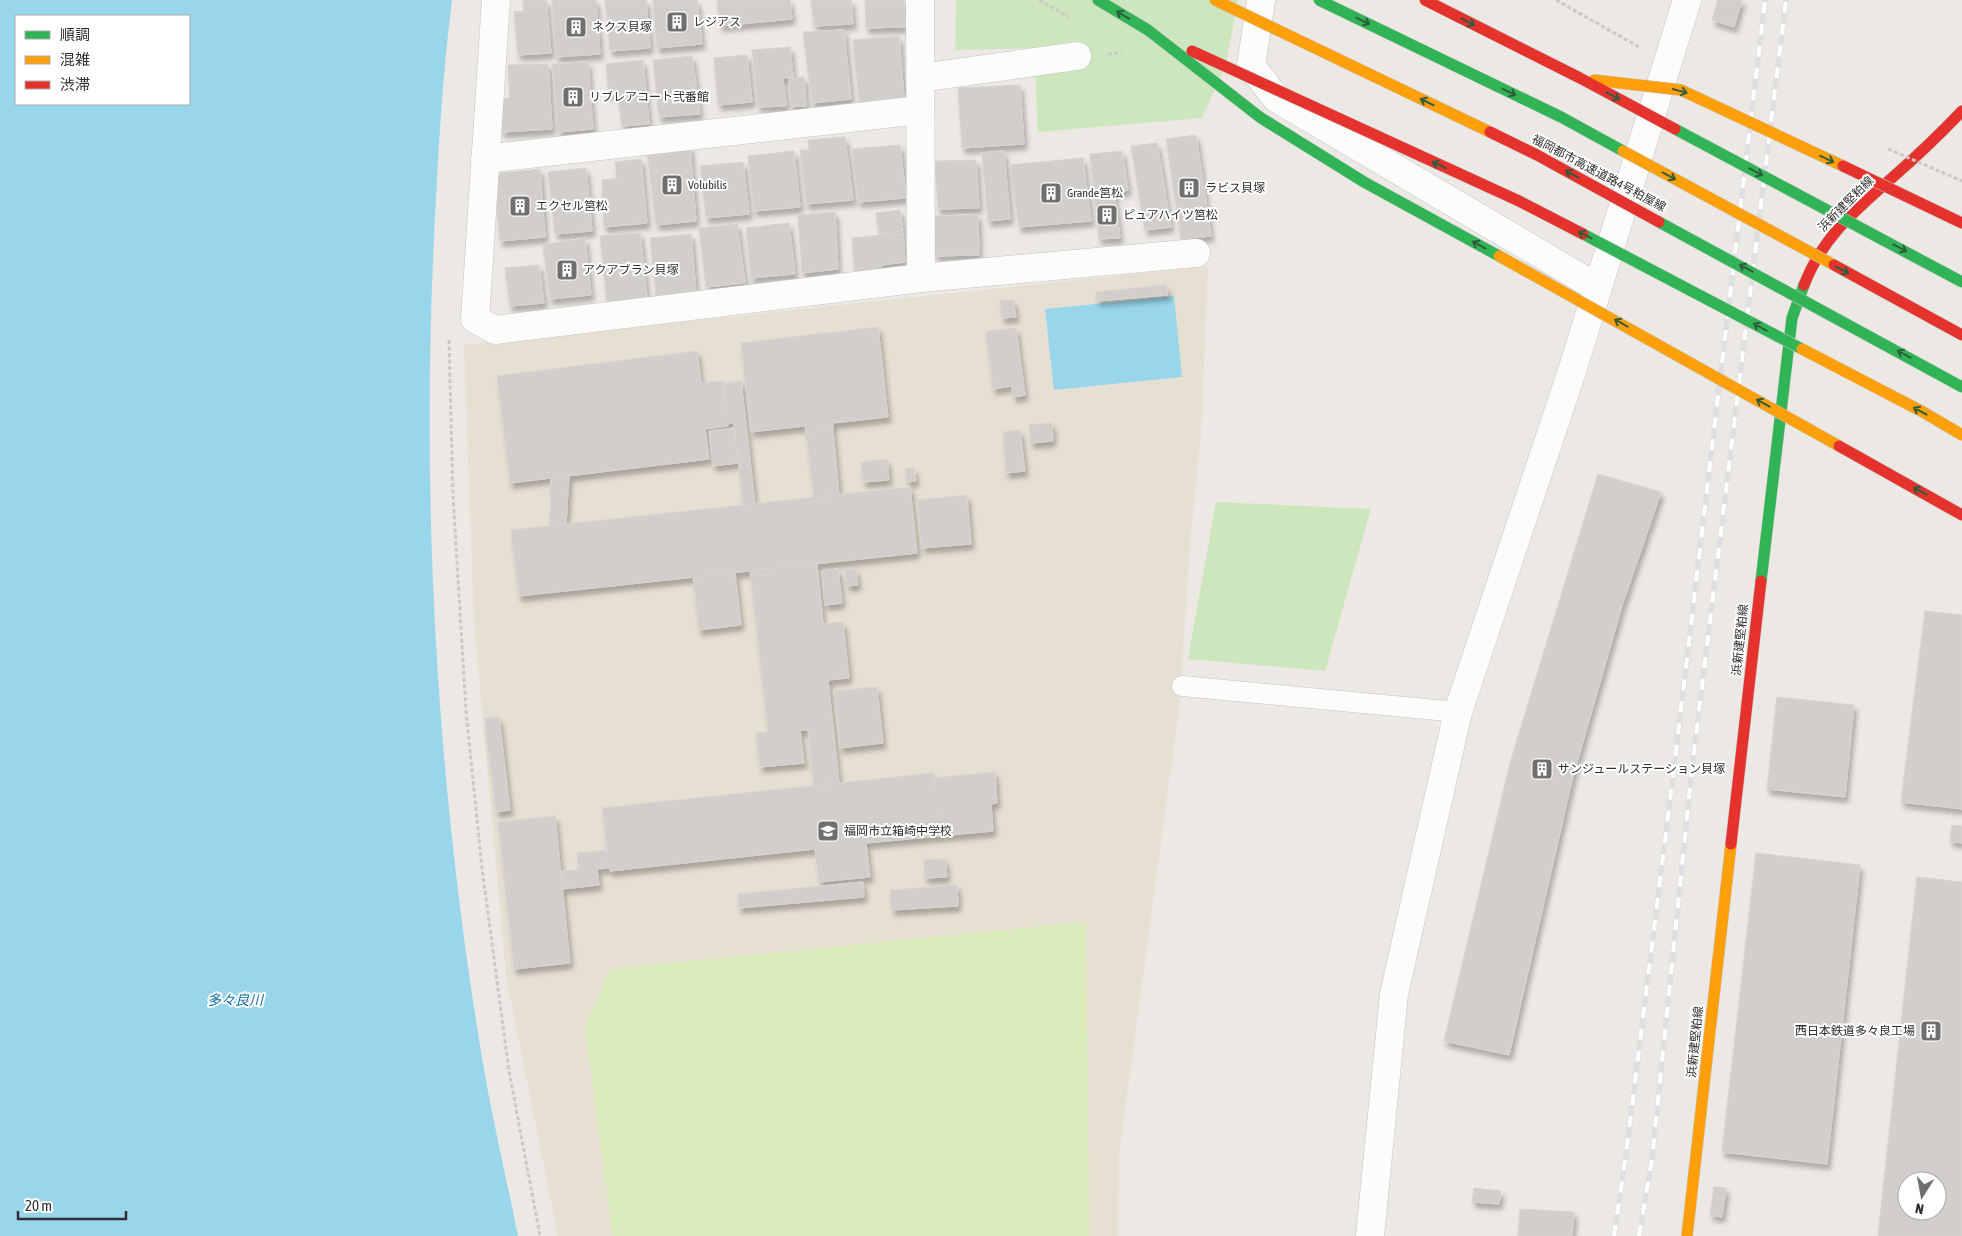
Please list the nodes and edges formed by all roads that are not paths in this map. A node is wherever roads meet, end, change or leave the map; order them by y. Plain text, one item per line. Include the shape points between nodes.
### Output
1 (496, 0) edge
2 (920, 0) edge
3 (1098, 0) edge
4 (1215, 0) edge
5 (1261, 0) edge
6 (1319, 0) edge
7 (1425, 0) edge
8 (1687, 0) edge
9 (1148, 30) junction
10 (1077, 56) dead end
11 (920, 78) junction
12 (1580, 78) junction
13 (920, 110) junction
14 (1962, 111) edge
15 (485, 159) junction
16 (1962, 223) edge
17 (1196, 253) dead end
18 (921, 278) junction
19 (1962, 282) edge
20 (1598, 288) junction
21 (1962, 335) edge
22 (1962, 387) edge
23 (1962, 435) edge
24 (1962, 515) edge
25 (1182, 686) dead end
26 (1458, 712) junction
27 (1370, 1236) edge
28 (1687, 1236) edge

1 - 15 street
2 - 11 street
9 -> 3 main road
22 -> 4 main road, 福岡都市高速道路4号粕屋線, bridge via 1537,155
5 - 20 street via 1251,66 1276,98
6 -> 21 main road, bridge via 1561,117
7 -> 12 main road, bridge
8 - 20 street
23 -> 9 main road, bridge via 1519,201
24 -> 9 main road, bridge via 1364,182 1261,118
10 - 11 street
11 - 13 street
12 -> 16 main road, bridge via 1682,90
12 -> 19 main road, bridge
13 - 15 street
13 - 18 street
14 - 28 main road, 浜新建堅粕線 via 1830,237 1811,268 1792,318
15 - 18 street via 474,319 495,330
17 - 18 street
20 - 26 street
25 - 26 lane
26 - 27 street via 1394,994

